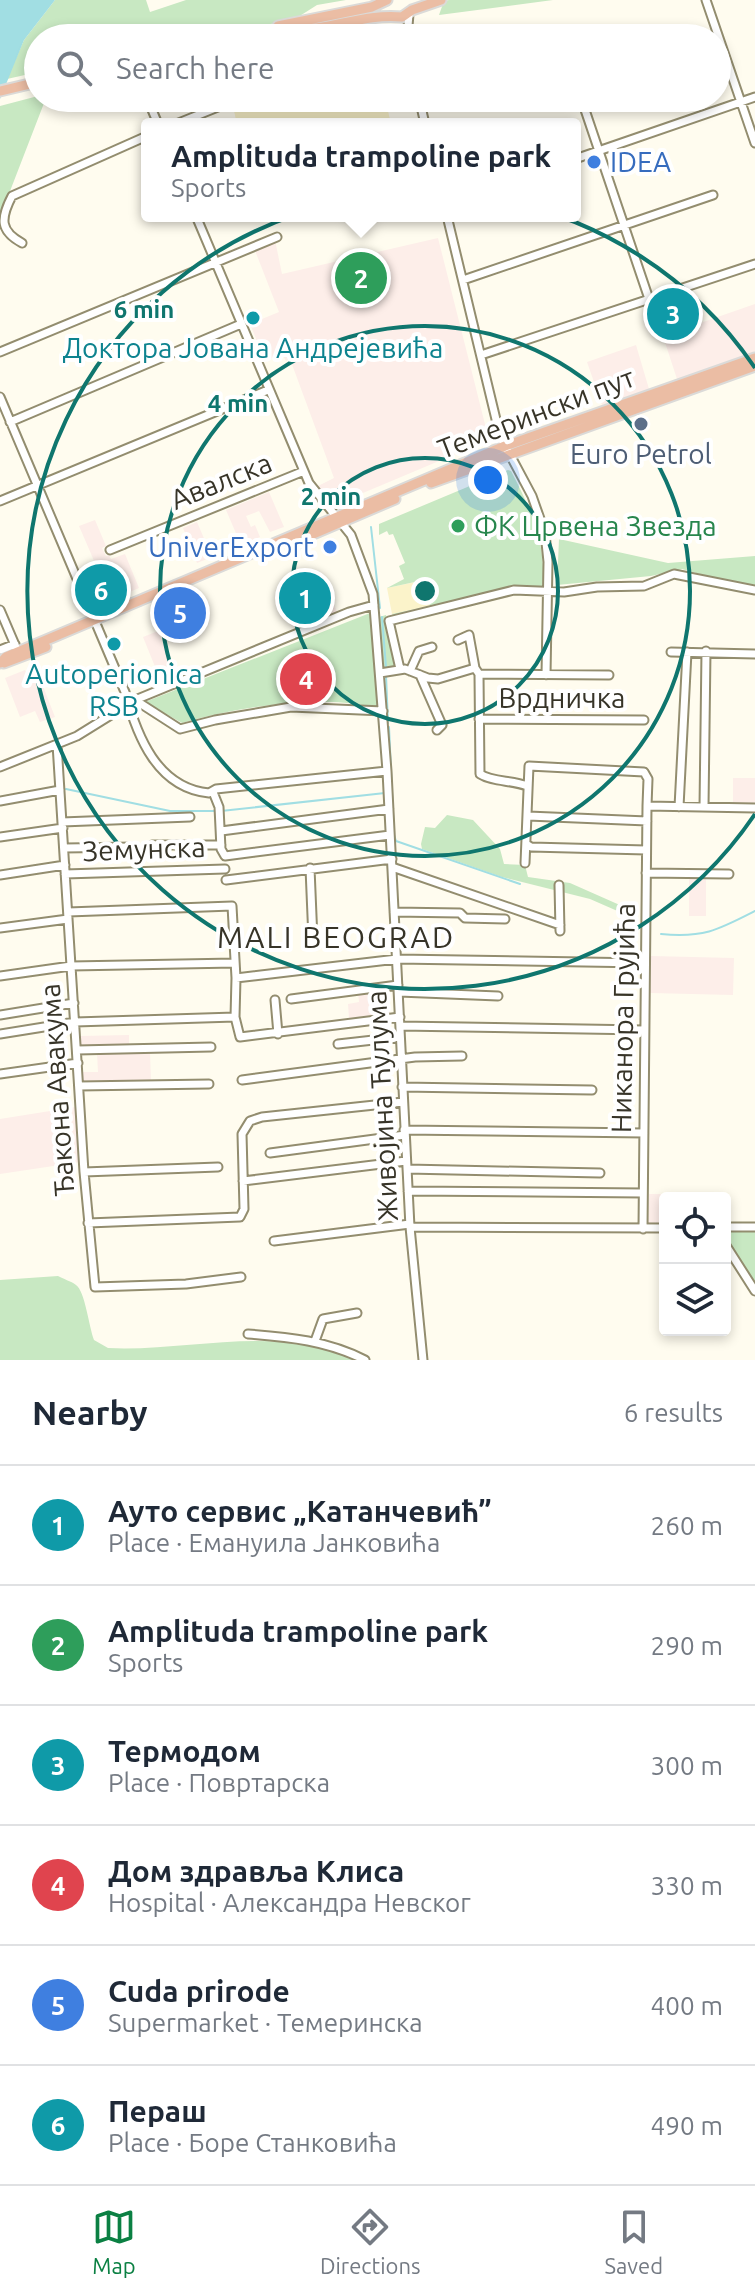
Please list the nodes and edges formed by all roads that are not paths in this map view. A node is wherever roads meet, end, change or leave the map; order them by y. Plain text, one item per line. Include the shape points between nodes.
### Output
1 (366, 0) edge
2 (388, 0) edge
3 (441, 0) edge
4 (706, 0) edge
5 (405, 11) edge
6 (338, 12) junction
7 (287, 24) edge
8 (336, 24) edge
9 (714, 24) edge
10 (731, 72) edge
11 (24, 85) edge
12 (0, 91) edge
13 (755, 97) edge
14 (741, 101) junction
15 (731, 104) edge
16 (586, 112) edge
17 (709, 112) edge
18 (141, 139) edge
19 (755, 143) edge
20 (599, 150) junction
21 (581, 157) edge
22 (713, 195) dead end
23 (198, 222) edge
24 (448, 222) edge
25 (624, 227) junction
26 (277, 237) dead end
27 (22, 243) dead end
28 (215, 262) junction
29 (755, 264) edge
30 (463, 280) junction
31 (649, 299) junction
32 (241, 324) junction
33 (0, 352) edge
34 (481, 355) junction
35 (755, 358) edge
36 (755, 366) edge
37 (268, 390) junction
38 (0, 397) edge
39 (10, 422) junction
40 (507, 450) junction
41 (304, 471) junction
42 (37, 486) junction
43 (0, 501) edge
44 (338, 520) junction
45 (110, 550) dead end
46 (755, 590) edge
47 (547, 591) junction
48 (374, 605) junction
49 (0, 610) edge
50 (94, 622) junction
51 (458, 640) dead end
52 (432, 647) dead end
53 (16, 648) junction
54 (0, 650) edge
55 (706, 651) junction
56 (671, 652) dead end
57 (687, 652) junction
58 (755, 654) edge
59 (0, 663) edge
60 (400, 669) junction
61 (410, 671) junction
62 (477, 671) junction
63 (380, 673) junction
64 (420, 675) junction
65 (546, 675) junction
66 (609, 675) dead end
67 (132, 702) junction
68 (383, 711) junction
69 (479, 719) junction
70 (644, 720) dead end
71 (437, 730) dead end
72 (57, 744) junction
73 (0, 767) edge
74 (387, 771) junction
75 (527, 786) junction
76 (60, 790) junction
77 (213, 792) junction
78 (0, 801) edge
79 (647, 806) junction
80 (679, 807) junction
81 (704, 807) junction
82 (755, 808) edge
83 (389, 809) junction
84 (528, 816) junction
85 (190, 817) dead end
86 (647, 821) junction
87 (62, 825) junction
88 (221, 831) junction
89 (390, 835) junction
90 (0, 837) edge
91 (526, 844) junction
92 (152, 845) dead end
93 (221, 845) junction
94 (134, 847) dead end
95 (64, 848) junction
96 (646, 850) junction
97 (392, 863) junction
98 (525, 863) dead end
99 (310, 868) junction
100 (225, 869) dead end
101 (65, 870) junction
102 (646, 873) junction
103 (729, 874) dead end
104 (0, 875) edge
105 (226, 880) dead end
106 (559, 885) dead end
107 (394, 912) junction
108 (68, 916) junction
109 (505, 919) dead end
110 (0, 928) edge
111 (313, 940) dead end
112 (397, 959) junction
113 (235, 963) junction
114 (645, 963) junction
115 (71, 966) junction
116 (0, 976) edge
117 (236, 978) junction
118 (398, 989) junction
119 (498, 996) dead end
120 (291, 999) dead end
121 (275, 1000) dead end
122 (74, 1003) junction
123 (0, 1015) edge
124 (235, 1017) junction
125 (400, 1017) junction
126 (75, 1022) junction
127 (400, 1026) junction
128 (644, 1030) junction
129 (0, 1034) edge
130 (278, 1034) junction
131 (400, 1037) junction
132 (338, 1044) dead end
133 (211, 1047) dead end
134 (77, 1050) junction
135 (462, 1056) dead end
136 (401, 1059) junction
137 (78, 1063) junction
138 (0, 1074) edge
139 (242, 1080) dead end
140 (209, 1084) dead end
141 (79, 1086) junction
142 (402, 1087) junction
143 (592, 1090) dead end
144 (403, 1102) junction
145 (404, 1132) junction
146 (644, 1133) junction
147 (270, 1153) dead end
148 (407, 1165) junction
149 (218, 1167) dead end
150 (84, 1172) junction
151 (600, 1173) dead end
152 (243, 1181) junction
153 (408, 1191) junction
154 (643, 1193) junction
155 (88, 1223) junction
156 (410, 1226) junction
157 (731, 1227) edge
158 (755, 1227) edge
159 (659, 1228) edge
160 (643, 1229) junction
161 (274, 1241) dead end
162 (731, 1253) edge
163 (241, 1277) dead end
164 (755, 1291) edge
165 (357, 1313) dead end
166 (248, 1334) dead end
167 (315, 1341) junction
168 (365, 1360) edge
169 (423, 1360) edge

1 - 6 main road
2 - 5 main road via 388,9
2 - 6 main road
3 - 5 main road
4 - 9 street
5 - 8 main road
6 - 7 main road
10 - 14 street
11 - 12 main road
13 - 14 street
14 - 15 street
14 - 19 street
16 - 20 street
17 - 20 street
18 - 27 street via 12,196 3,228
20 - 21 street
20 - 25 street
22 - 25 street
23 - 28 street, Живојина Ћулума
24 - 30 street
25 - 30 street
25 - 31 street
26 - 28 street
28 - 32 street, Живојина Ћулума
28 - 33 street
29 - 31 street
30 - 34 street
31 - 34 street
32 - 37 street, Живојина Ћулума
32 - 39 street
34 - 40 street
35 - 40 main road, Темерински пут
36 - 40 main road, Темерински пут
37 - 41 street, Живојина Ћулума
37 - 42 street
38 - 39 street
39 - 42 street
40 - 44 main road, Темерински пут
40 - 47 street via 542,521
41 - 44 street, Живојина Ћулума
41 - 45 street, Авалска
42 - 43 street
42 - 50 street
44 - 48 street, Живојина Ћулума via 354,542
44 - 50 main road, Темерински пут
46 - 47 street via 674,574 644,586
47 - 60 street via 514,590 389,621
47 - 65 street
48 - 63 street, Живојина Ћулума
48 - 67 street
49 - 53 street
50 - 53 main road
50 - 59 main road via 17,660
50 - 67 street
51 - 62 street via 469,635
52 - 61 street via 419,651
53 - 54 street
53 - 59 main road
55 - 57 street
55 - 58 street
55 - 81 street
56 - 57 street
57 - 80 street
60 - 61 street
60 - 63 street
61 - 64 street
62 - 64 street via 438,679
62 - 65 street
62 - 69 street
63 - 68 street, Живојина Ћулума
64 - 71 street via 442,725
65 - 66 street
67 - 68 street via 180,729 291,707
67 - 72 street
67 - 77 street via 142,741 159,766 187,788
68 - 74 street, Живојина Ћулума
69 - 70 street, Врдничка
69 - 75 street via 481,776
72 - 73 street
72 - 76 street, Ђакона Авакума
74 - 77 street
74 - 83 street, Живојина Ћулума
75 - 79 street, Никанора Грујића via 527,769 533,765 642,772 648,779
75 - 84 street
76 - 78 street
76 - 87 street, Ђакона Авакума
77 - 88 street
79 - 80 street
79 - 86 street, Никанора Грујића
80 - 81 street
81 - 82 street
83 - 88 street
83 - 89 street, Живојина Ћулума
84 - 86 street
84 - 91 street
85 - 87 street
86 - 96 street, Никанора Грујића
87 - 90 street
87 - 95 street, Ђакона Авакума
88 - 93 street
89 - 93 street via 229,856
89 - 97 street, Живојина Ћулума
91 - 96 street
91 - 98 street
92 - 93 street
94 - 95 street
95 - 101 street, Ђакона Авакума
96 - 102 street, Никанора Грујића
97 - 99 street
97 - 106 street via 560,928
97 - 107 street, Живојина Ћулума
99 - 105 street
99 - 111 street
100 - 101 street, Земунска
101 - 104 street, Земунска
101 - 108 street, Ђакона Авакума
102 - 103 street
102 - 114 street, Никанора Грујића
107 - 109 street
107 - 112 street, Живојина Ћулума
108 - 110 street
108 - 113 street via 232,906
108 - 115 street, Ђакона Авакума
112 - 114 street
112 - 117 street
112 - 118 street, Живојина Ћулума
113 - 115 street
113 - 117 street
114 - 128 street, Никанора Грујића
115 - 116 street
115 - 122 street, Ђакона Авакума
117 - 124 street
118 - 119 street
118 - 120 street
118 - 125 street, Живојина Ћулума
121 - 130 street
122 - 123 street
122 - 126 street, Ђакона Авакума
124 - 126 street
124 - 130 street via 245,1038
125 - 127 street, Живојина Ћулума
125 - 130 street
126 - 129 street
126 - 134 street, Ђакона Авакума
127 - 128 street
127 - 131 street, Живојина Ћулума
128 - 146 street, Никанора Грујића
131 - 132 street
131 - 136 street, Живојина Ћулума
133 - 134 street
134 - 137 street, Ђакона Авакума
135 - 136 street
136 - 139 street
136 - 142 street, Живојина Ћулума
137 - 138 street
137 - 141 street, Ђакона Авакума
140 - 141 street
141 - 150 street, Ђакона Авакума
142 - 143 street
142 - 144 street, Живојина Ћулума
144 - 145 street, Живојина Ћулума
144 - 152 street via 250,1121 242,1134
145 - 146 street
145 - 147 street
145 - 148 street, Живојина Ћулума
146 - 154 street, Никанора Грујића
148 - 151 street
148 - 152 street
148 - 153 street, Живојина Ћулума
149 - 150 street
150 - 155 street, Ђакона Авакума
152 - 155 street via 240,1217
153 - 154 street
153 - 156 street, Живојина Ћулума
154 - 160 street, Никанора Грујића
155 - 163 street, Ђакона Авакума via 95,1287
156 - 160 street
156 - 161 street
156 - 169 street, Живојина Ћулума
157 - 158 street
159 - 160 street
162 - 164 street
165 - 167 street via 323,1319
166 - 167 street
167 - 168 street

